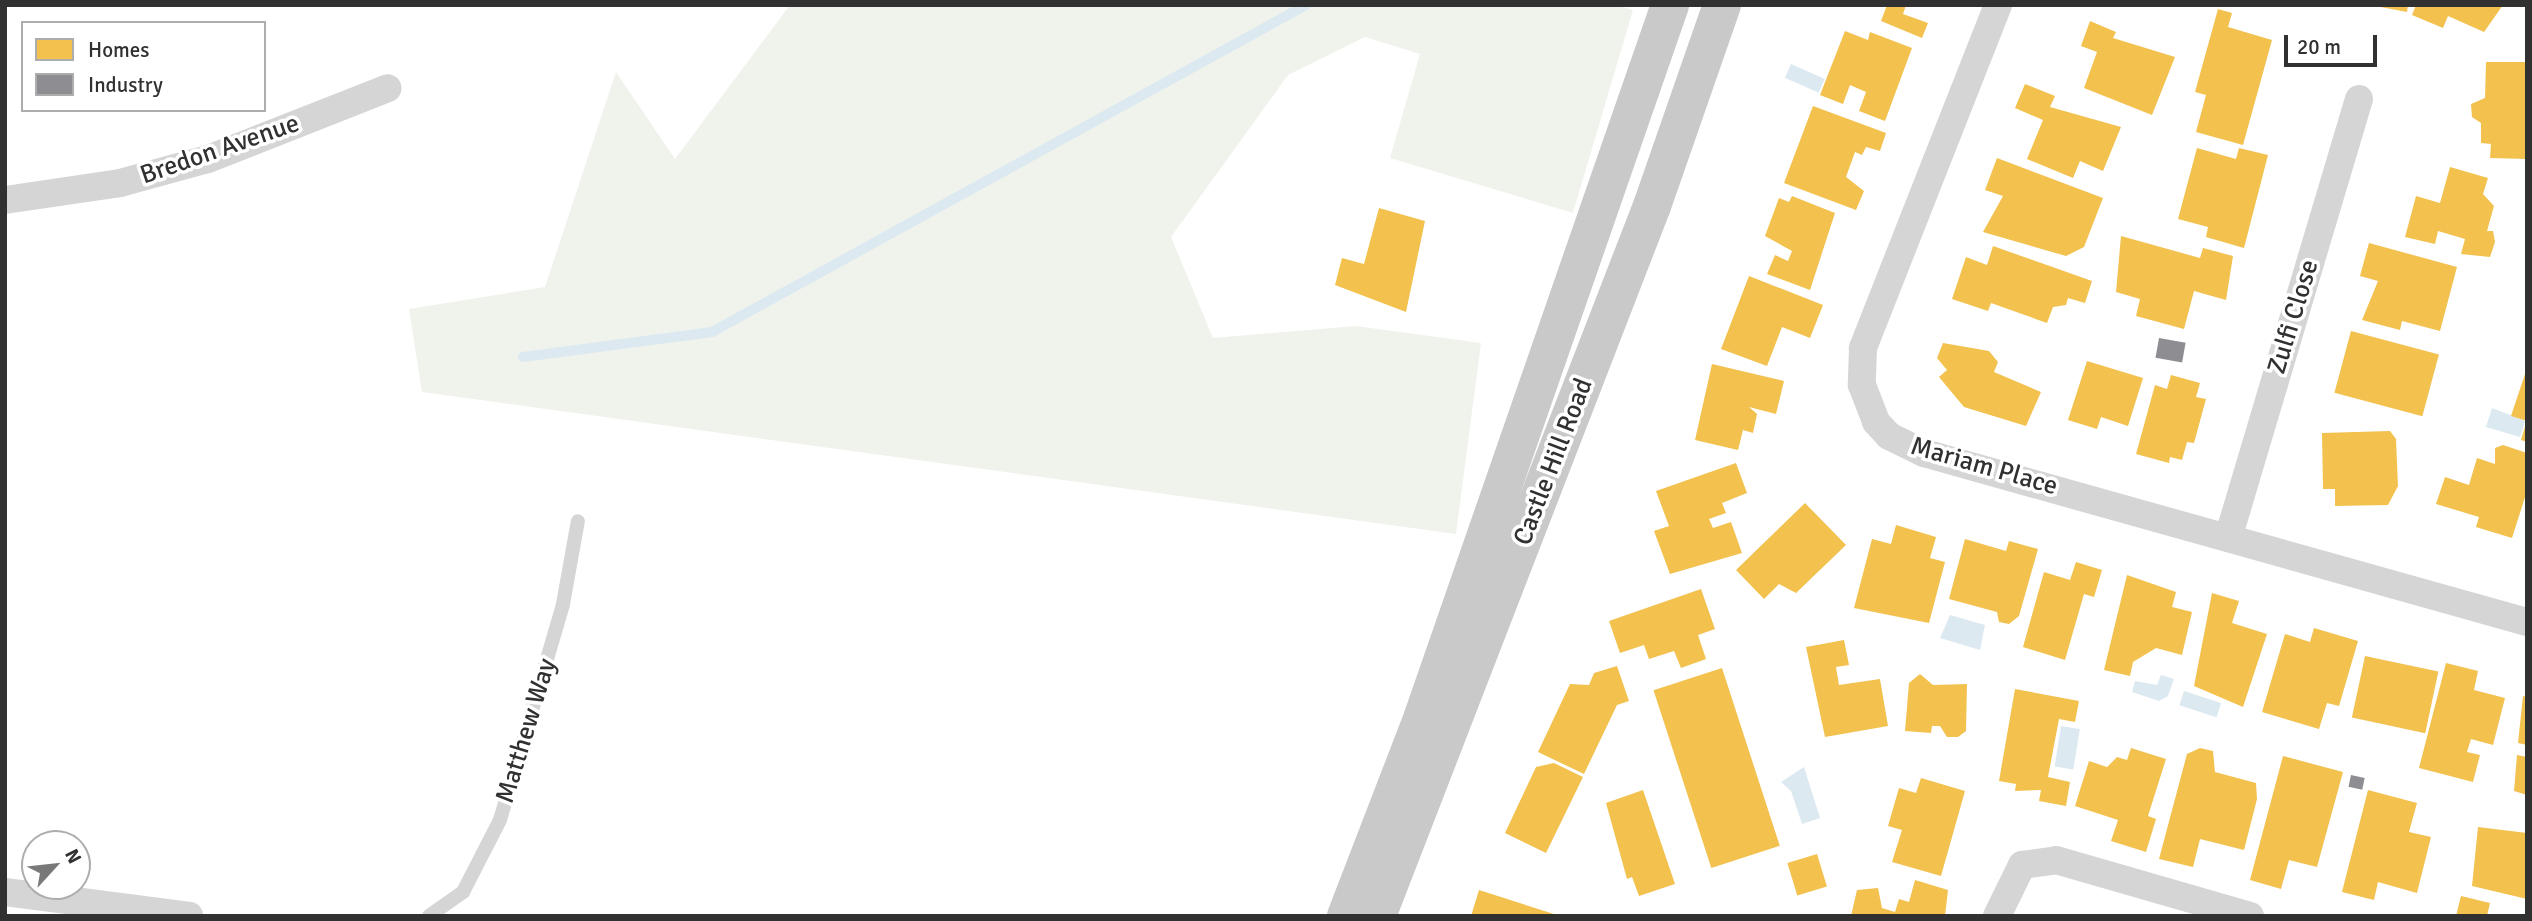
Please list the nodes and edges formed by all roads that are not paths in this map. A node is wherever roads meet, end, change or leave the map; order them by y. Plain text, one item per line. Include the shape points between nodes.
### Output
1 (1670, 5) edge
2 (1722, 5) edge
3 (1998, 5) edge
4 (388, 88) dead end
5 (2360, 99) dead end
6 (5, 200) edge
7 (578, 521) dead end
8 (2229, 535) junction
9 (2527, 622) edge
10 (5, 892) edge
11 (189, 916) edge
12 (429, 916) edge
13 (1346, 916) edge
14 (1377, 916) edge
15 (1997, 916) edge
16 (2250, 916) edge

1 - 13 main road, Castle Hill Road via 1423,716
2 - 14 main road, Castle Hill Road via 1643,230
3 - 8 street, Mariam Place via 1863,348 1867,403 1889,436 1924,453
4 - 6 street, Bredon Avenue via 208,159 120,183
5 - 8 street, Zulfi Close
7 - 12 lane, Matthew Way via 564,604 496,830 464,892
8 - 9 street, Mariam Place
10 - 11 street
15 - 16 street via 2022,865 2056,860

